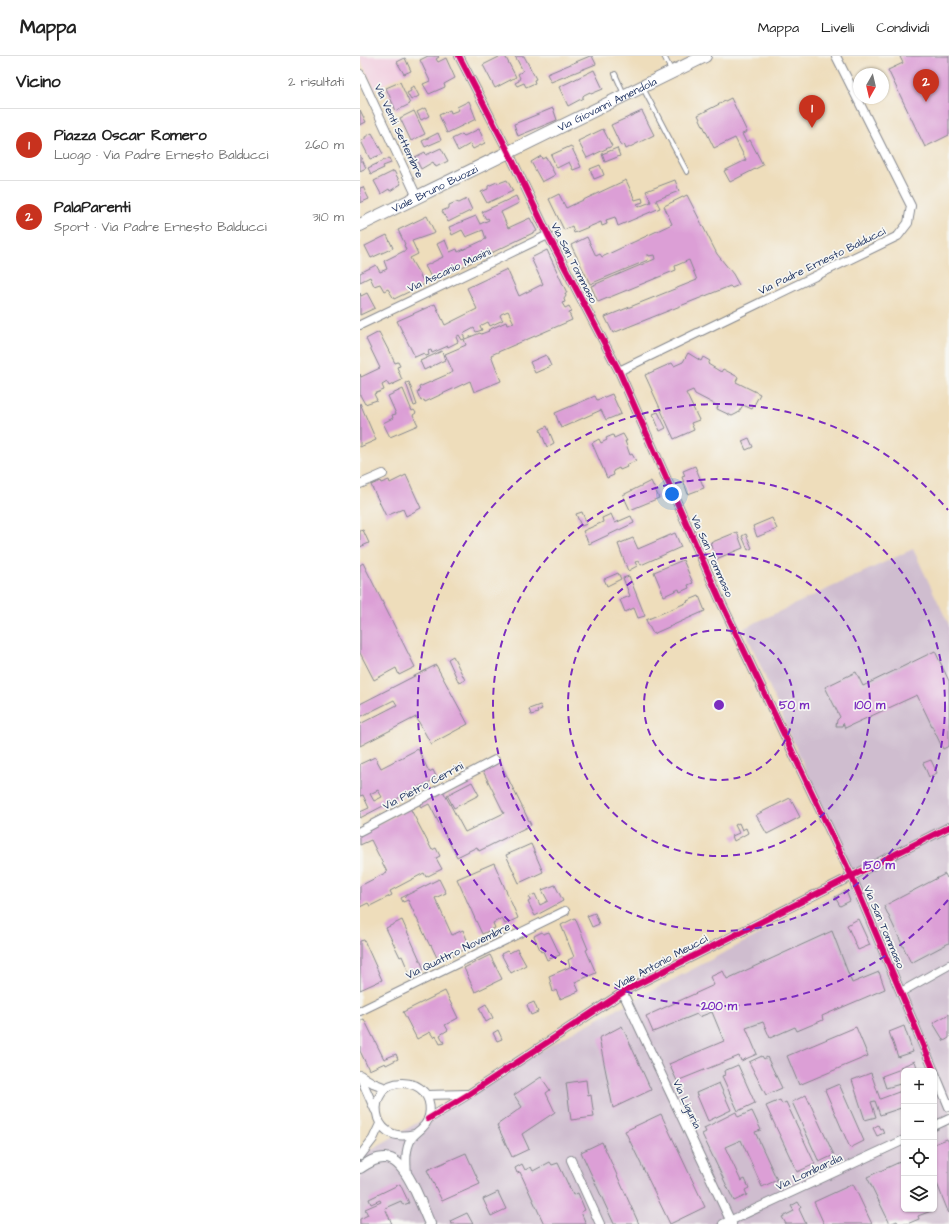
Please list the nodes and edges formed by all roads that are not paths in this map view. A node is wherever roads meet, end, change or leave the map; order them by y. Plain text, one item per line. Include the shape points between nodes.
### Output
1 (459, 56) edge
2 (664, 56) edge
3 (706, 56) edge
4 (836, 56) edge
5 (672, 73) junction
6 (360, 74) edge
7 (615, 74) dead end
8 (642, 87) junction
9 (625, 96) junction
10 (509, 153) junction
11 (687, 172) dead end
12 (417, 197) junction
13 (360, 225) edge
14 (548, 235) junction
15 (360, 325) edge
16 (619, 371) junction
17 (383, 474) dead end
18 (360, 484) edge
19 (495, 760) dead end
20 (949, 827) edge
21 (360, 831) edge
22 (852, 877) junction
23 (566, 911) dead end
24 (949, 965) edge
25 (901, 992) junction
26 (623, 993) junction
27 (360, 1011) edge
28 (933, 1068) edge
29 (360, 1076) edge
30 (937, 1078) edge
31 (386, 1088) junction
32 (469, 1094) junction
33 (426, 1095) junction
34 (949, 1107) edge
35 (376, 1112) junction
36 (428, 1119) junction
37 (949, 1119) edge
38 (380, 1124) junction
39 (937, 1125) edge
40 (414, 1134) junction
41 (901, 1141) edge
42 (360, 1156) edge
43 (571, 1160) dead end
44 (360, 1168) edge
45 (407, 1175) junction
46 (728, 1223) edge
47 (430, 1224) edge
48 (600, 1224) edge

1 - 10 street, Via San Tommaso
2 - 5 lane
3 - 5 main road, Via Giovanni Amendola
4 - 16 street, Via Padre Ernesto Balducci via 911,206 908,223 898,236
5 - 8 main road, Via Giovanni Amendola
6 - 12 street, Via Venti Settembre
7 - 9 lane
8 - 9 main road, Via Giovanni Amendola
8 - 11 lane
9 - 10 main road, Via Giovanni Amendola
10 - 12 main road, Viale Bruno Buozzi
10 - 14 street, Via San Tommaso
12 - 13 main road, Viale Bruno Buozzi
14 - 15 street, Via Ascanio Masini
14 - 16 street, Via San Tommaso
16 - 22 street, Via San Tommaso via 721,602
17 - 18 street
19 - 21 street, Via Pietro Cerrini
20 - 22 street, Viale Antonio Meucci
22 - 25 street, Via San Tommaso
22 - 26 street, Viale Antonio Meucci
23 - 27 street, Via Quattro Novembre
24 - 25 street
25 - 28 street, Via San Tommaso
26 - 32 street, Viale Antonio Meucci
26 - 46 street, Via Liguria
29 - 31 street
29 - 35 street
30 - 34 street, Via San Tommaso
31 - 33 street via 408,1082 416,1085
31 - 35 street via 380,1095
32 - 33 street
32 - 36 street, Viale Antonio Meucci
33 - 36 street via 430,1104
35 - 38 street
36 - 40 street via 423,1128
37 - 39 street
38 - 40 street via 396,1135
38 - 42 street via 373,1139
40 - 45 street via 407,1149
41 - 46 street, Via Lombardia
43 - 48 street
44 - 45 street via 378,1159 392,1159
45 - 47 street

